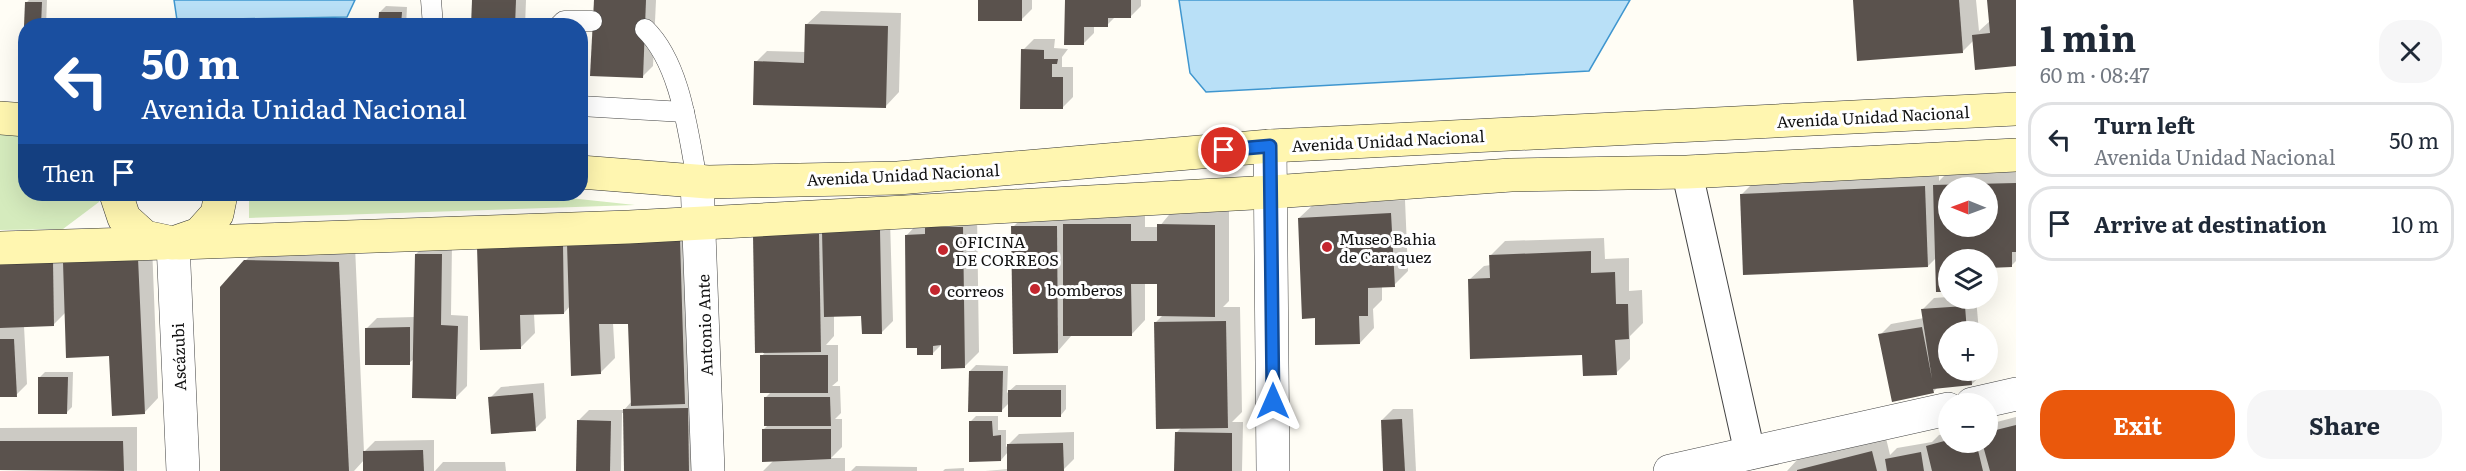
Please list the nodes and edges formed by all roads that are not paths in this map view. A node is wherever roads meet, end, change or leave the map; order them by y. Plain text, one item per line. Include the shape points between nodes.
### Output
1 (431, 0) edge
2 (433, 18) edge
3 (588, 21) edge
4 (592, 21) dead end
5 (645, 29) dead end
6 (588, 106) edge
7 (2016, 109) edge
8 (684, 112) junction
9 (0, 118) edge
10 (18, 119) edge
11 (1270, 146) junction
12 (2016, 155) edge
13 (1687, 172) junction
14 (588, 173) edge
15 (697, 180) junction
16 (1272, 192) junction
17 (118, 201) edge
18 (220, 201) edge
19 (697, 223) junction
20 (172, 243) junction
21 (0, 248) edge
22 (2016, 394) edge
23 (1998, 398) edge
24 (1938, 412) edge
25 (1752, 462) edge
26 (183, 471) edge
27 (708, 471) edge
28 (1273, 471) edge
29 (1670, 471) edge

1 - 2 lane
3 - 4 lane
5 - 8 lane via 663,51
6 - 8 lane
7 - 11 main road, Avenida Unidad Nacional
8 - 15 lane
9 - 10 main road
11 - 15 main road, Avenida Unidad Nacional via 898,178
11 - 16 street
12 - 13 main road
13 - 16 main road via 1511,175
13 - 25 street
14 - 15 main road, Avenida Unidad Nacional
15 - 19 street, Antonio Ante
16 - 19 main road
16 - 28 street
17 - 20 main road via 124,218 145,237
18 - 20 main road via 217,214 199,234
19 - 20 main road
19 - 27 street, Antonio Ante via 701,242
20 - 21 main road
20 - 26 street, Ascázubi
22 - 23 street
24 - 25 street
25 - 29 street

